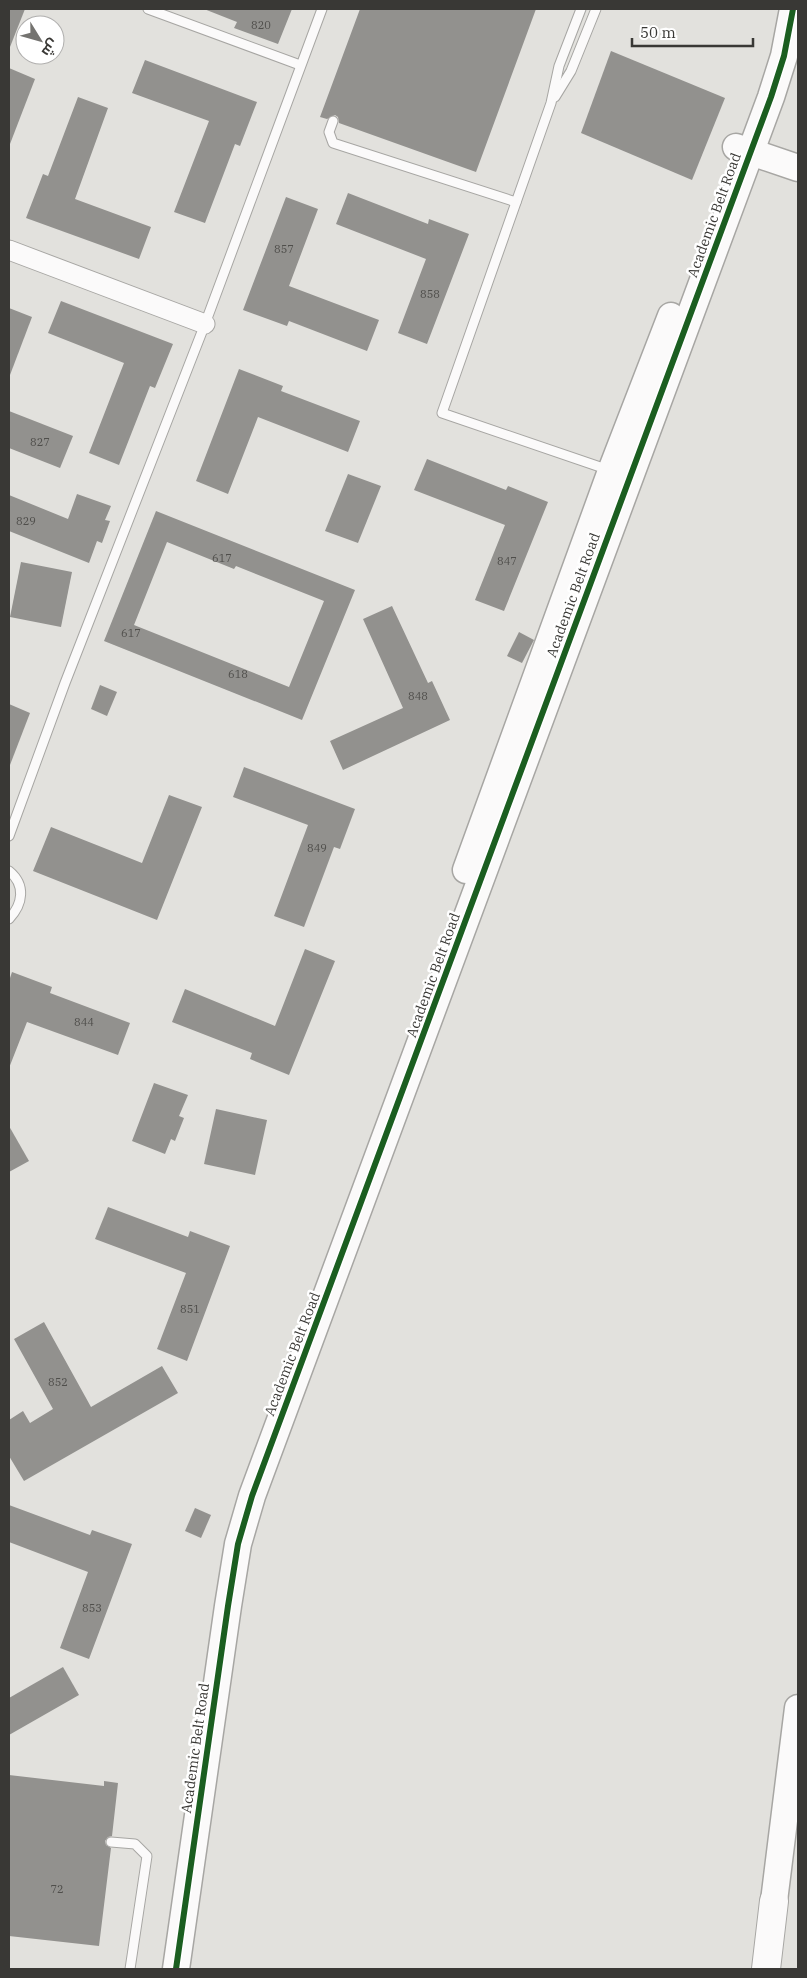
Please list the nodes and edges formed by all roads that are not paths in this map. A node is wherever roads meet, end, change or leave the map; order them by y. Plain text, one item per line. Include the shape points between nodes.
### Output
1 (148, 9) edge
2 (322, 9) edge
3 (581, 9) edge
4 (596, 9) edge
5 (778, 9) edge
6 (793, 9) edge
7 (300, 65) junction
8 (551, 103) junction
9 (333, 121) dead end
10 (743, 149) junction
11 (798, 168) edge
12 (516, 202) junction
13 (9, 250) edge
14 (205, 324) junction
15 (611, 471) junction
16 (9, 836) edge
17 (9, 870) edge
18 (9, 919) edge
19 (798, 1708) edge
20 (111, 1842) dead end
21 (774, 1901) junction
22 (130, 1969) edge
23 (163, 1969) edge
24 (176, 1969) edge
25 (766, 1969) edge
26 (771, 1969) edge

1 - 7 lane
2 - 7 lane
3 - 8 lane via 560,66
4 - 8 lane via 571,71
5 - 10 street, Academic Belt Road via 773,41
6 - 10 street, Academic Belt Road via 784,56
7 - 14 lane
8 - 12 lane
9 - 12 lane via 329,132 332,143
10 - 11 street
10 - 15 street, Academic Belt Road
10 - 24 street, Academic Belt Road via 252,1496 238,1544 229,1597
12 - 15 lane via 442,413
13 - 14 street
14 - 16 lane
15 - 23 street, Academic Belt Road via 324,1264 288,1373 232,1520
17 - 18 lane via 21,893 20,903
19 - 21 street
20 - 22 lane via 135,1844 147,1856
21 - 25 highway
21 - 26 highway

